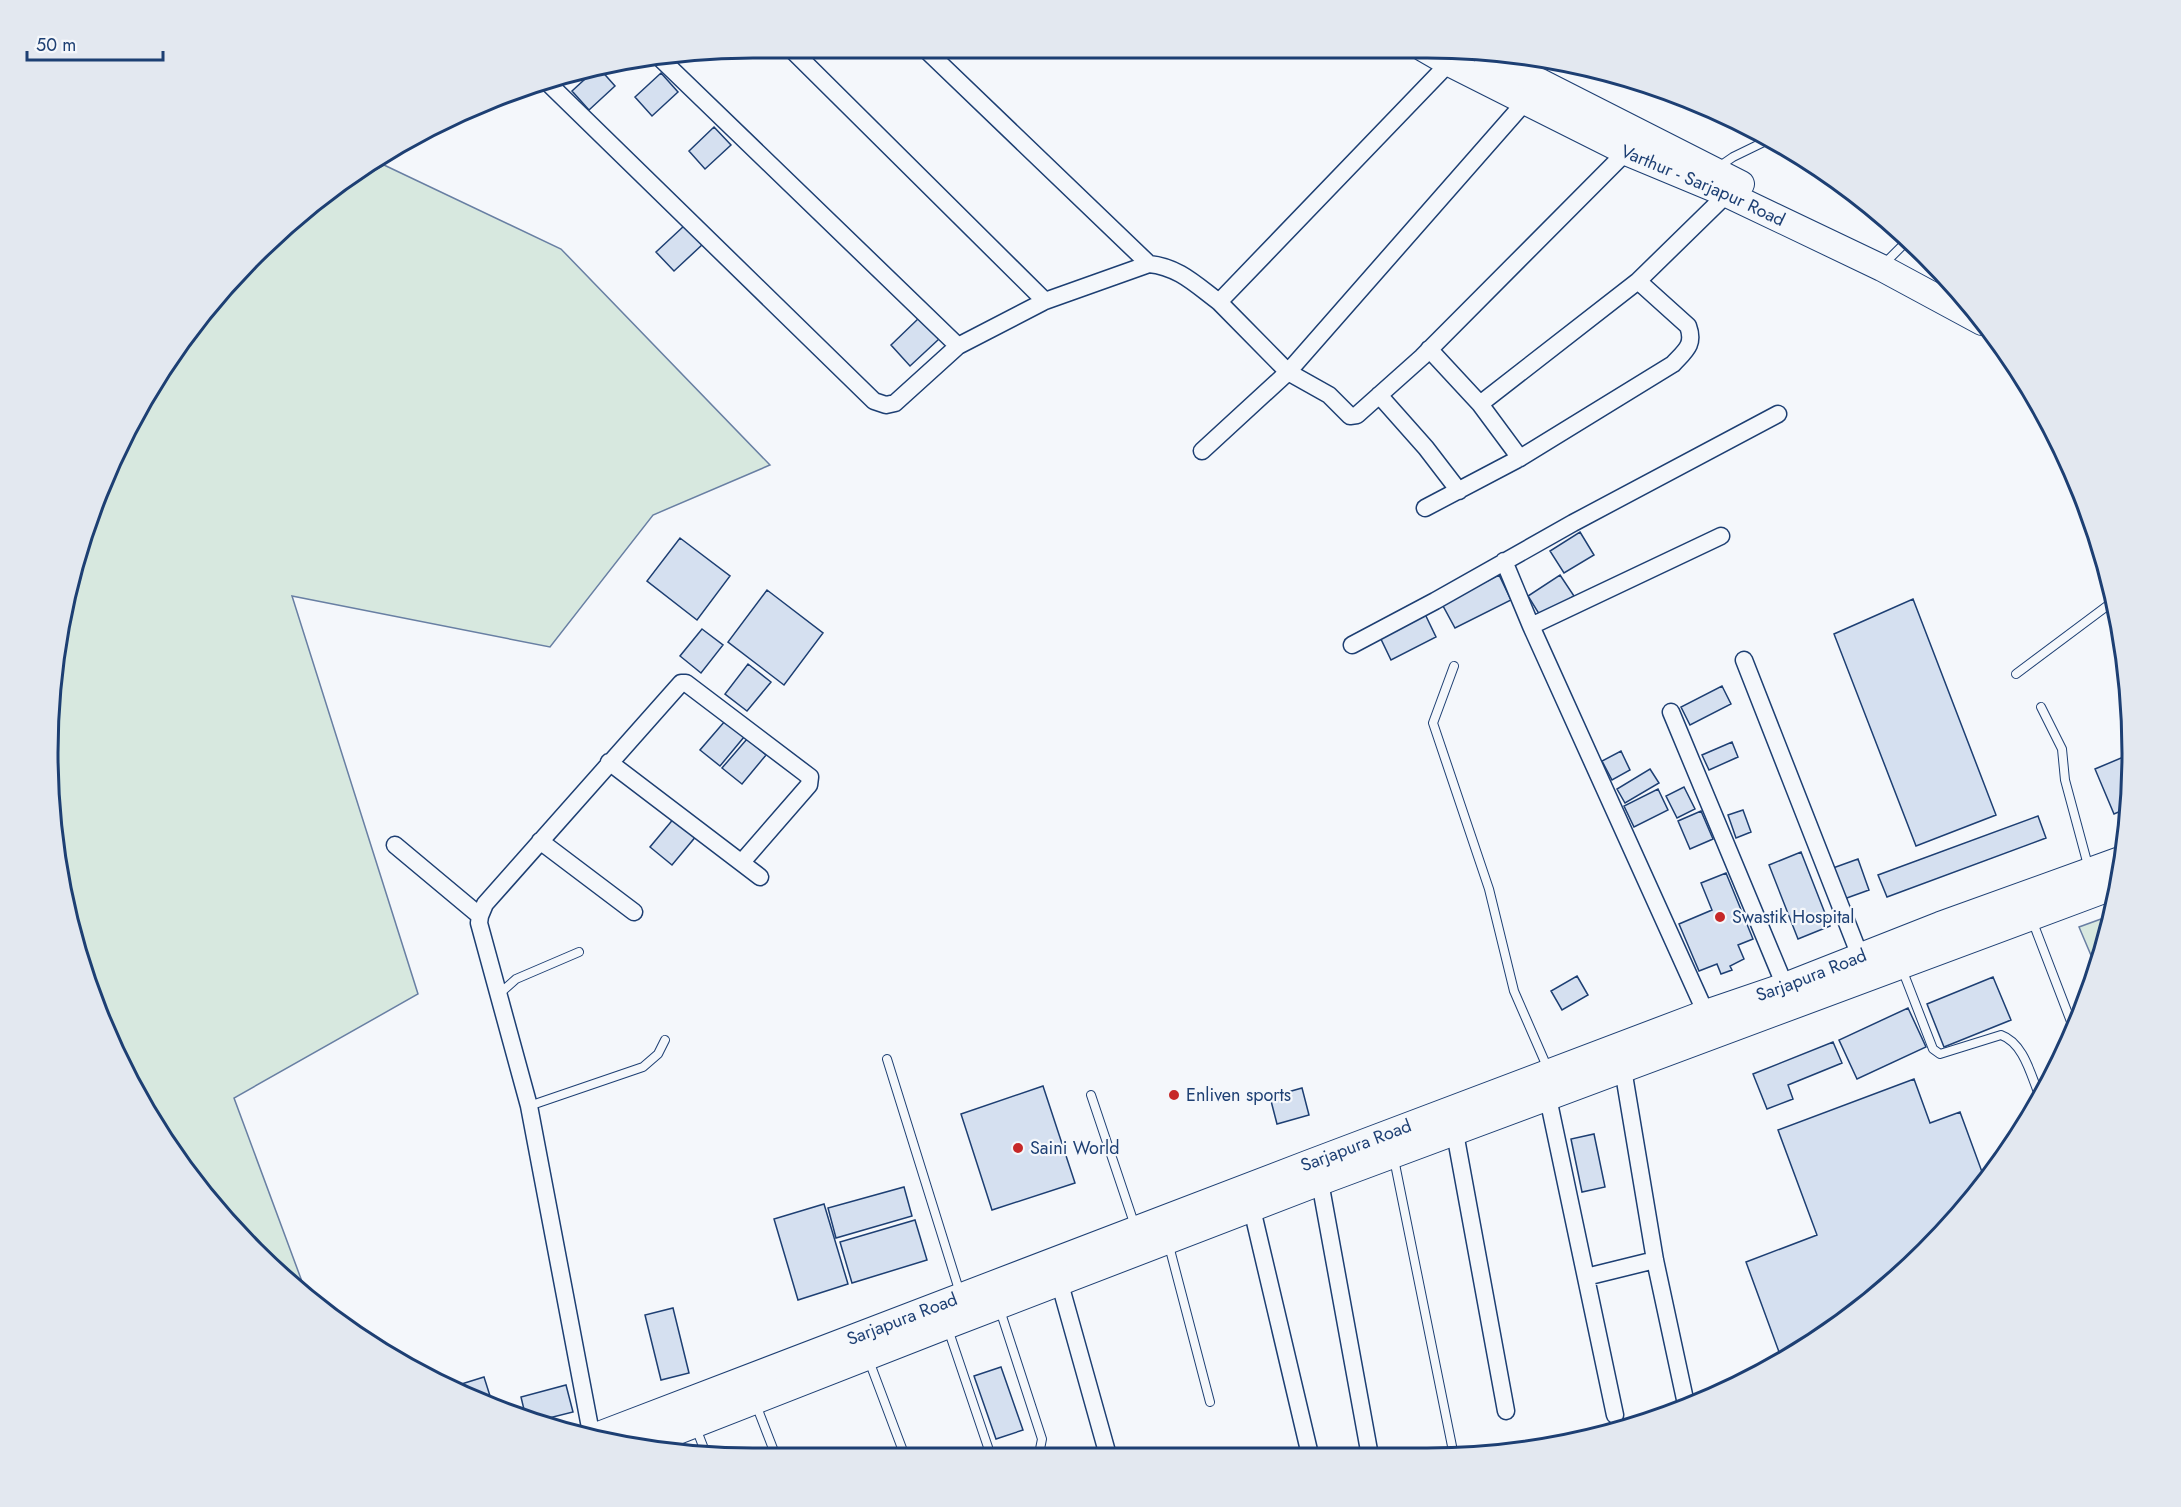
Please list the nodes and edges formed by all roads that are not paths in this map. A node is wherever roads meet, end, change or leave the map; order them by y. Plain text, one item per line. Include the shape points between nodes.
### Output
1 (800, 58) edge
2 (934, 58) edge
3 (1441, 59) edge
4 (1500, 62) edge
5 (1449, 63) junction
6 (666, 64) edge
7 (553, 88) edge
8 (1525, 102) junction
9 (1761, 144) edge
10 (1626, 152) junction
11 (1709, 177) junction
12 (1727, 194) junction
13 (1902, 246) edge
14 (1149, 264) junction
15 (1884, 264) junction
16 (1638, 281) junction
17 (1947, 292) edge
18 (1045, 301) junction
19 (1219, 303) junction
20 (1963, 311) edge
21 (958, 346) junction
22 (1429, 349) junction
23 (1288, 372) junction
24 (1379, 395) junction
25 (1480, 404) junction
26 (1778, 414) dead end
27 (1202, 451) dead end
28 (1520, 458) junction
29 (1459, 490) junction
30 (1425, 508) dead end
31 (1721, 536) dead end
32 (1504, 561) junction
33 (2106, 607) edge
34 (1531, 626) junction
35 (1352, 645) dead end
36 (1743, 660) dead end
37 (1454, 666) dead end
38 (2016, 674) dead end
39 (2041, 707) dead end
40 (1671, 712) dead end
41 (609, 762) junction
42 (540, 841) junction
43 (395, 844) dead end
44 (742, 862) junction
45 (2114, 862) edge
46 (2090, 871) junction
47 (760, 877) dead end
48 (2109, 888) edge
49 (634, 912) dead end
50 (480, 916) junction
51 (2031, 917) junction
52 (579, 952) dead end
53 (1860, 956) junction
54 (1901, 966) junction
55 (1785, 986) junction
56 (499, 994) junction
57 (2070, 1019) edge
58 (1710, 1024) junction
59 (665, 1040) dead end
60 (887, 1059) dead end
61 (1623, 1069) junction
62 (1550, 1072) junction
63 (2036, 1088) edge
64 (1091, 1095) dead end
65 (1548, 1098) junction
66 (529, 1106) junction
67 (1455, 1132) junction
68 (1393, 1155) junction
69 (1320, 1182) junction
70 (1252, 1209) junction
71 (1137, 1229) junction
72 (1168, 1241) junction
73 (1655, 1260) junction
74 (1586, 1277) junction
75 (1060, 1284) junction
76 (994, 1295) junction
77 (961, 1297) junction
78 (946, 1326) junction
79 (868, 1358) junction
80 (1685, 1399) edge
81 (754, 1402) junction
82 (1210, 1402) dead end
83 (1506, 1411) dead end
84 (1615, 1415) dead end
85 (695, 1425) junction
86 (589, 1428) edge
87 (606, 1432) edge
88 (654, 1441) edge
89 (703, 1447) edge
90 (1452, 1447) edge
91 (773, 1448) edge
92 (902, 1448) edge
93 (988, 1448) edge
94 (1041, 1448) edge
95 (1106, 1448) edge
96 (1308, 1448) edge
97 (1369, 1448) edge

1 - 18 street
2 - 14 street
3 - 5 main road, Varthur - Sarjapur Road
4 - 11 main road, Varthur - Sarjapur Road
5 - 8 main road, Varthur - Sarjapur Road
5 - 19 street
6 - 21 street
7 - 21 street via 874,402 895,403
8 - 10 main road, Varthur - Sarjapur Road
8 - 23 street
9 - 11 lane via 1732,157
10 - 11 main road, Varthur - Sarjapur Road
10 - 22 street
11 - 12 main road, Varthur - Sarjapur Road
11 - 15 main road, Varthur - Sarjapur Road
12 - 15 main road, Varthur - Sarjapur Road
12 - 16 street
13 - 15 lane
14 - 18 street
14 - 19 street via 1179,272
15 - 17 main road, Varthur - Sarjapur Road
15 - 20 main road, Varthur - Sarjapur Road
16 - 25 street
16 - 28 street via 1688,326 1692,336 1687,348 1673,364
18 - 21 street
19 - 23 street
22 - 24 street
22 - 25 street
23 - 24 street via 1329,395 1350,416 1357,415
23 - 27 street
24 - 29 street
25 - 28 street
26 - 32 street
28 - 29 street
29 - 30 street
31 - 34 street
32 - 34 street
32 - 35 street
33 - 38 lane
34 - 58 street
36 - 53 street
37 - 62 lane via 1433,723 1489,889 1514,991
39 - 46 lane via 2062,749 2065,780
40 - 55 street
41 - 42 street
41 - 44 street
41 - 44 street via 678,684 686,683 810,777 811,781
42 - 49 street
42 - 50 street via 485,904
43 - 50 street
44 - 47 street
45 - 46 main road, Sarjapura Road
46 - 53 main road, Sarjapura Road
48 - 51 main road, Sarjapura Road
50 - 56 street
51 - 54 main road, Sarjapura Road
51 - 57 lane
52 - 56 lane via 516,979
53 - 55 main road, Sarjapura Road
54 - 58 main road, Sarjapura Road
54 - 63 lane via 1933,1050 1940,1054 2001,1035 2017,1043
55 - 58 main road, Sarjapura Road
56 - 66 street
58 - 61 main road, Sarjapura Road
58 - 62 main road, Sarjapura Road
59 - 66 lane via 658,1054 643,1067
60 - 77 lane
61 - 65 main road, Sarjapura Road
61 - 73 street
62 - 71 main road, Sarjapura Road
64 - 71 lane
65 - 67 main road, Sarjapura Road
65 - 74 street
66 - 86 street
67 - 68 main road, Sarjapura Road
67 - 83 street
68 - 69 main road, Sarjapura Road
68 - 90 lane
69 - 70 main road, Sarjapura Road
69 - 97 street
70 - 72 main road, Sarjapura Road
70 - 96 street
71 - 76 main road, Sarjapura Road
72 - 75 main road, Sarjapura Road
72 - 82 lane
73 - 74 street
73 - 80 street
74 - 84 street
75 - 76 main road, Sarjapura Road
75 - 95 street
76 - 77 main road, Sarjapura Road
76 - 78 main road, Sarjapura Road
76 - 94 lane via 1042,1439
77 - 87 main road, Sarjapura Road
78 - 79 main road, Sarjapura Road
78 - 93 lane
79 - 81 main road, Sarjapura Road
79 - 92 lane
81 - 85 main road, Sarjapura Road
81 - 91 lane
85 - 88 main road, Sarjapura Road
85 - 89 lane

